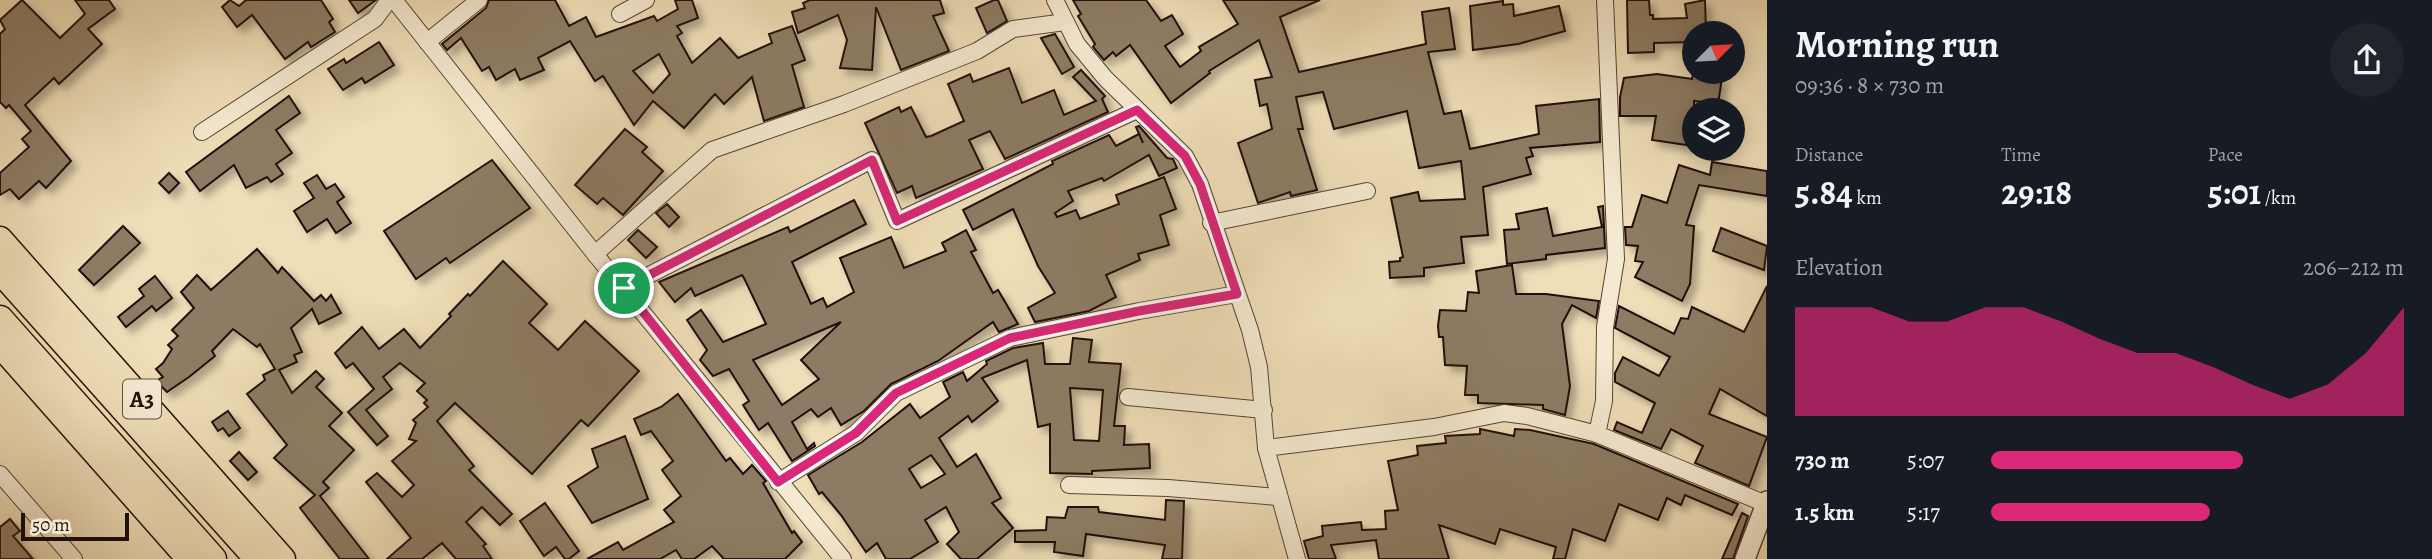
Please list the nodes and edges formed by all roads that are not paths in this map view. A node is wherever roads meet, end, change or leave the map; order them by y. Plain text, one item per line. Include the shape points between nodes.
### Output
1 (392, 0) edge
2 (479, 0) edge
3 (646, 0) edge
4 (1055, 0) edge
5 (1605, 0) edge
6 (620, 14) dead end
7 (1065, 22) junction
8 (427, 42) junction
9 (1137, 110) junction
10 (202, 132) dead end
11 (1367, 191) dead end
12 (1211, 223) junction
13 (0, 239) edge
14 (594, 254) junction
15 (0, 270) edge
16 (624, 288) junction
17 (1237, 294) junction
18 (0, 320) edge
19 (0, 345) edge
20 (113, 396) junction
21 (1128, 397) dead end
22 (1264, 411) junction
23 (88, 419) junction
24 (1597, 435) junction
25 (1266, 448) junction
26 (0, 474) edge
27 (778, 482) junction
28 (1069, 485) dead end
29 (1278, 497) junction
30 (1766, 503) edge
31 (74, 559) edge
32 (189, 559) edge
33 (213, 559) edge
34 (258, 559) edge
35 (283, 559) edge
36 (843, 559) edge
37 (1297, 559) edge
38 (1745, 559) edge

1 - 8 street
1 - 10 street via 375,19
2 - 8 street
3 - 6 street
4 - 7 street
5 - 24 street via 1616,259 1605,327 1604,401
7 - 9 street via 1077,44
7 - 14 street via 1013,29 989,46 844,104 712,149
8 - 14 street
9 - 12 street via 1185,156 1200,184
9 - 16 street via 897,221 872,160
11 - 12 street
12 - 17 street
13 - 35 main road, A3
14 - 16 street
15 - 20 highway
16 - 27 street
17 - 22 street via 1259,367
17 - 27 street via 1010,338 896,393 856,433
18 - 23 highway
19 - 32 main road
20 - 23 highway
20 - 34 highway
21 - 22 street
22 - 25 street
23 - 33 highway
24 - 25 street via 1504,413 1434,427
24 - 30 street
25 - 29 street
26 - 31 street
27 - 36 street
28 - 29 street
29 - 37 street
30 - 38 street

